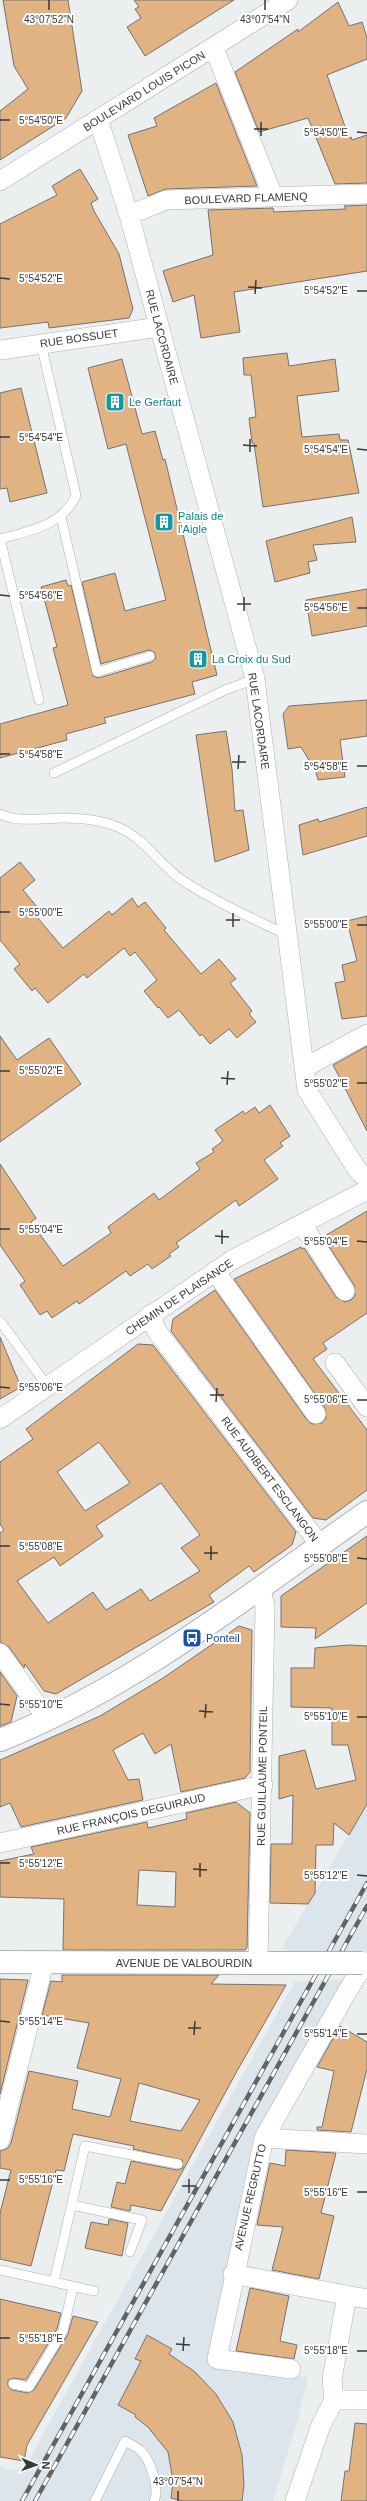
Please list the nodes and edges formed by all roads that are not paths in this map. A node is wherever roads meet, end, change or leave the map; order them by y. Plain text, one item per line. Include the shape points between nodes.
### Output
1 (288, 0) edge
2 (214, 48) junction
3 (98, 118) junction
4 (0, 181) edge
5 (367, 194) edge
6 (273, 196) junction
7 (129, 215) junction
8 (159, 327) junction
9 (41, 344) junction
10 (0, 350) edge
11 (61, 517) junction
12 (0, 539) edge
13 (150, 656) dead end
14 (255, 679) junction
15 (39, 700) dead end
16 (54, 773) dead end
17 (0, 814) edge
18 (287, 935) junction
19 (367, 1034) edge
20 (304, 1068) junction
21 (367, 1179) edge
22 (367, 1190) edge
23 (302, 1224) junction
24 (215, 1271) junction
25 (345, 1291) dead end
26 (151, 1314) junction
27 (0, 1321) edge
28 (335, 1363) dead end
29 (48, 1387) junction
30 (366, 1402) edge
31 (316, 1414) dead end
32 (0, 1419) edge
33 (367, 1512) edge
34 (320, 1545) junction
35 (261, 1590) junction
36 (0, 1653) edge
37 (48, 1720) junction
38 (0, 1740) edge
39 (263, 1785) junction
40 (0, 1843) edge
41 (0, 1962) edge
42 (44, 1963) junction
43 (269, 1963) junction
44 (365, 1963) edge
45 (264, 2138) junction
46 (0, 2140) edge
47 (367, 2144) edge
48 (178, 2164) dead end
49 (72, 2205) junction
50 (130, 2252) dead end
51 (0, 2270) edge
52 (233, 2274) junction
53 (54, 2282) junction
54 (73, 2286) junction
55 (94, 2291) dead end
56 (347, 2295) junction
57 (367, 2299) edge
58 (291, 2369) dead end
59 (13, 2384) dead end
60 (334, 2400) junction
61 (367, 2400) edge
62 (96, 2501) edge
63 (154, 2501) edge
64 (295, 2501) edge

1 - 2 street, BOULEVARD LOUIS PICON
2 - 3 street, BOULEVARD LOUIS PICON
2 - 6 street
3 - 4 street, BOULEVARD LOUIS PICON
3 - 7 street, RUE LACORDAIRE
5 - 6 street, BOULEVARD FLAMENQ
6 - 7 street, BOULEVARD FLAMENQ via 166,200
7 - 8 street, RUE LACORDAIRE
8 - 9 street, RUE BOSSUET
8 - 14 street, RUE LACORDAIRE
9 - 10 street, RUE BOSSUET
9 - 11 lane via 76,495 71,507
11 - 12 lane via 32,530
11 - 13 lane via 97,672
12 - 15 lane
14 - 16 lane via 225,690
14 - 18 street, RUE LACORDAIRE
17 - 18 lane via 19,818 85,818 120,828 139,840 183,880 243,914
18 - 20 street, RUE LACORDAIRE
19 - 20 street
20 - 21 street, RUE LACORDAIRE via 307,1090 358,1171
22 - 23 street, CHEMIN DE PLAISANCE
23 - 24 street, CHEMIN DE PLAISANCE
23 - 25 street
24 - 26 street, CHEMIN DE PLAISANCE
24 - 31 street
26 - 29 street, CHEMIN DE PLAISANCE
26 - 34 street, RUE AUDIBERT ESCLANGON via 156,1330
27 - 29 lane
28 - 30 street
29 - 32 street, CHEMIN DE PLAISANCE
33 - 34 main road
34 - 35 main road
35 - 37 main road via 192,1638 106,1690
35 - 39 street, RUE GUILLAUME PONTEIL via 265,1606
36 - 37 street
37 - 38 main road
39 - 40 street, RUE FRANÇOIS DEGUIRAUD
39 - 43 street, RUE GUILLAUME PONTEIL
41 - 42 main road, AVENUE DE VALBOURDIN
42 - 43 main road, AVENUE DE VALBOURDIN
42 - 46 street
43 - 44 main road, AVENUE DE VALBOURDIN, bridge
44 - 45 street, AVENUE REGRUTTO
45 - 47 street
45 - 52 street, AVENUE REGRUTTO
48 - 49 lane via 85,2146
49 - 50 lane via 142,2220
49 - 53 lane
51 - 53 lane
52 - 56 street
52 - 58 street, AVENUE REGRUTTO via 217,2359
53 - 54 lane
54 - 55 lane
54 - 59 lane via 63,2331 29,2387
56 - 57 street
56 - 60 street via 332,2379
60 - 61 street
60 - 64 street via 321,2425
62 - 63 lane via 125,2441 142,2451 154,2476 157,2494

